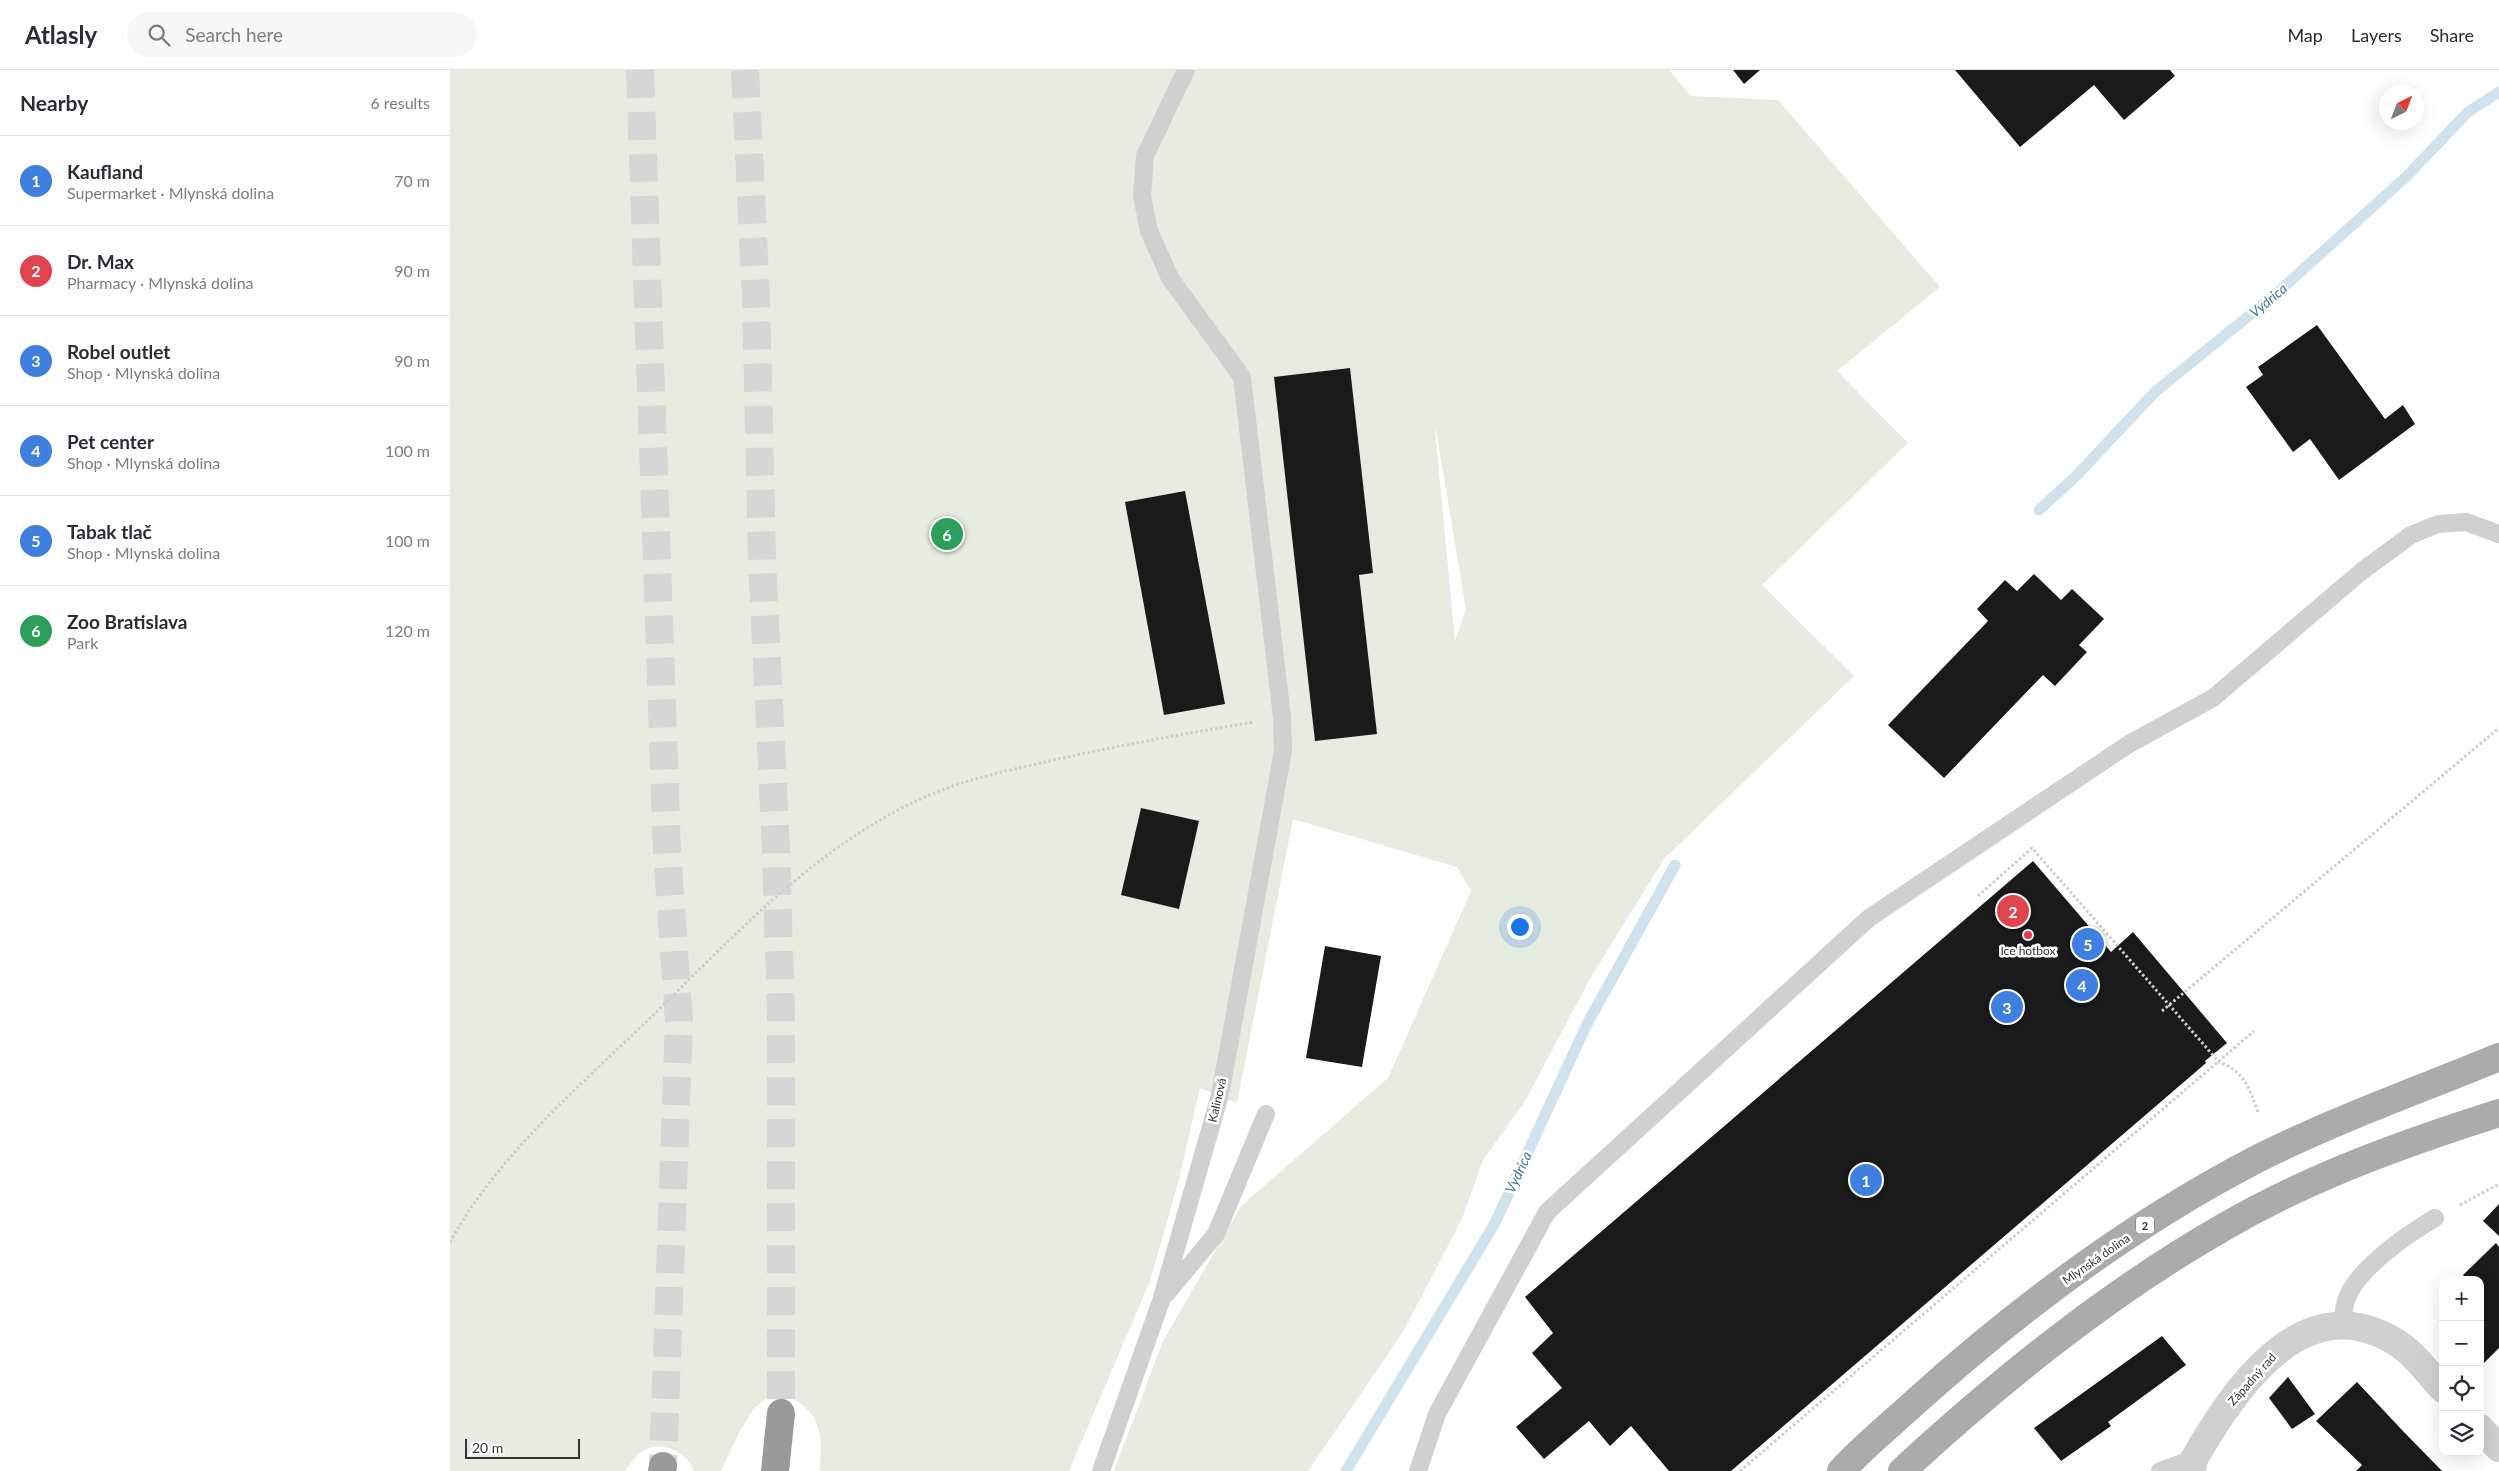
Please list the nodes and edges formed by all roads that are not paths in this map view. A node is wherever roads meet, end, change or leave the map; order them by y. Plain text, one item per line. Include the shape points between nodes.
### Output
1 (1186, 70) edge
2 (2499, 534) edge
3 (2499, 1057) edge
4 (2499, 1113) edge
5 (1266, 1114) dead end
6 (2435, 1218) road end
7 (1161, 1301) junction
8 (2342, 1324) junction
9 (2439, 1385) edge
10 (781, 1413) tunnel mouth
11 (2484, 1432) edge
12 (2499, 1448) edge
13 (2193, 1465) edge
14 (775, 1471) edge
15 (1101, 1471) edge
16 (1418, 1471) edge
17 (1841, 1471) edge
18 (1902, 1471) edge
19 (2160, 1471) edge

1 - 7 lane, Kalinová via 1145,156 1142,196 1150,231 1170,278 1242,378 1282,717 1283,751 1220,1095
2 - 16 lane via 2466,522 2438,524 2411,535 2362,571 2213,698 2129,744 1870,918 1548,1212 1437,1414
3 - 17 main road, Mlynská dolina / 2 via 2303,1138 2174,1206 2013,1318
4 - 18 main road via 2338,1171 2224,1227 2162,1265 2042,1351
5 - 7 lane via 1216,1234
6 - 8 lane via 2401,1238 2353,1287 2346,1300
7 - 15 lane, Kalinová
8 - 9 street, Západný rad via 2371,1331 2404,1348
8 - 13 street, Západný rad via 2298,1337 2276,1351 2236,1394
10 - 14 highway
11 - 12 street
13 - 19 lane

